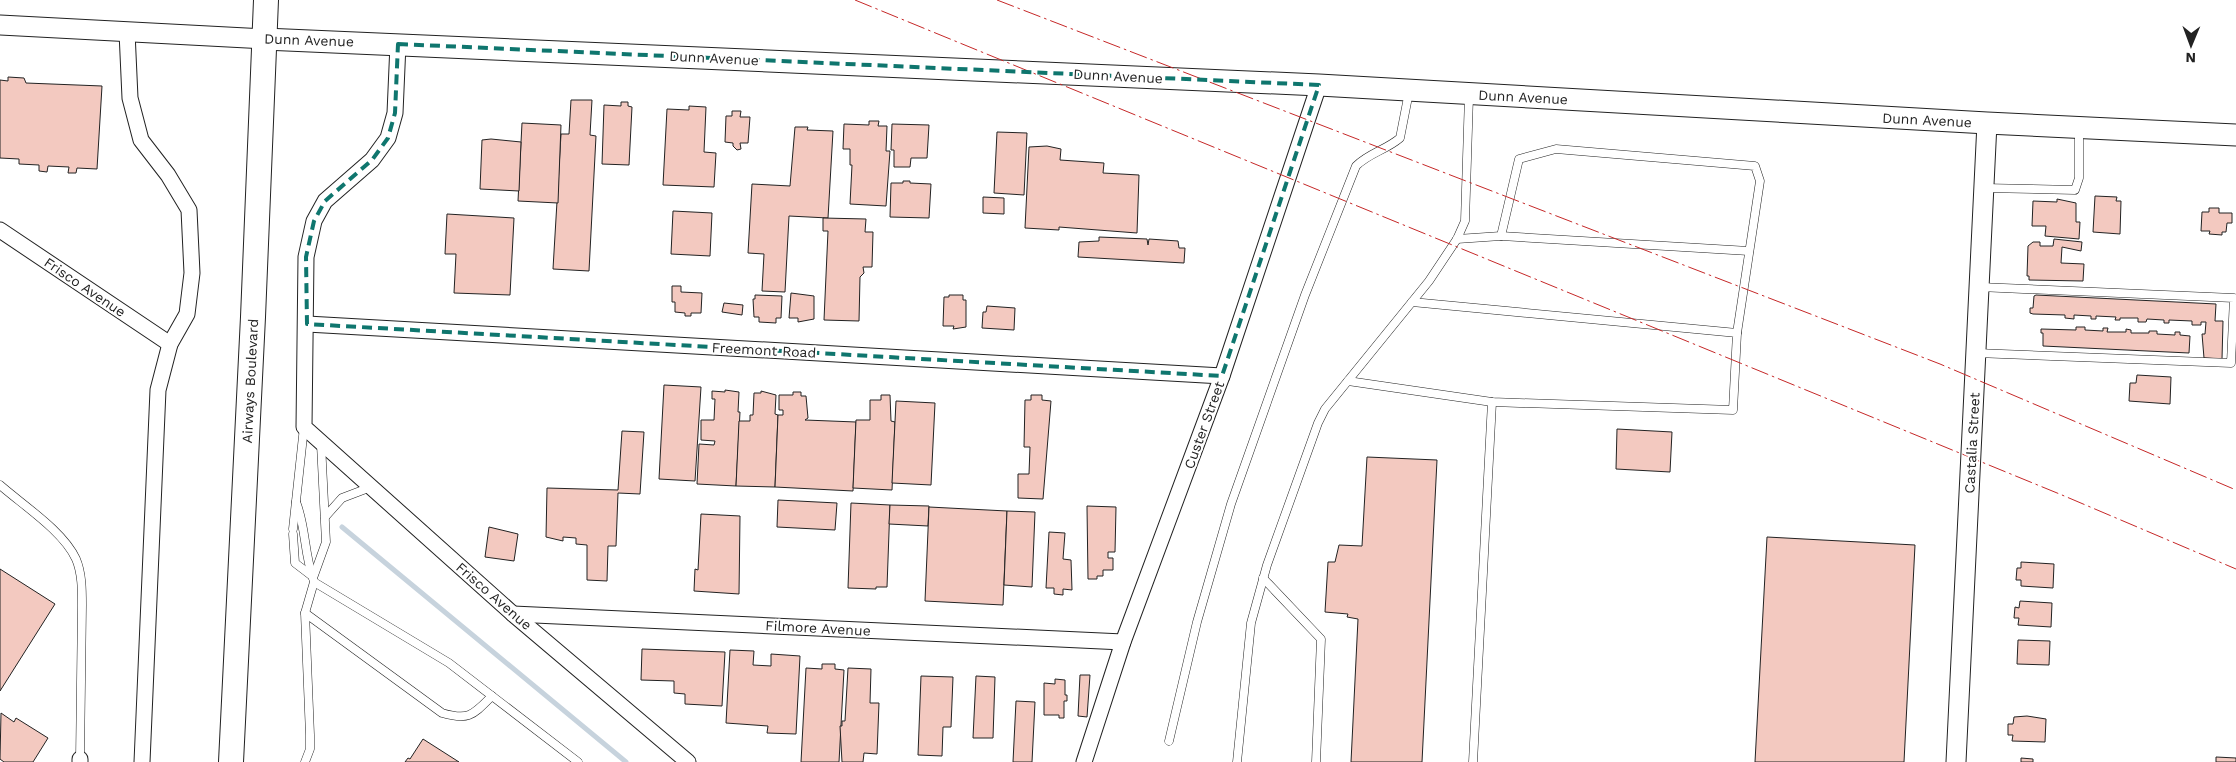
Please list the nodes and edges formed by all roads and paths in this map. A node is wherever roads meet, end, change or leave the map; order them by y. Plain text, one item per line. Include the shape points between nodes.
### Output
1 (266, 0) edge
2 (0, 25) edge
3 (127, 32) junction
4 (264, 39) junction
5 (398, 44) junction
6 (1319, 85) junction
7 (1409, 90) junction
8 (1469, 94) junction
9 (1987, 123) junction
10 (2079, 128) junction
11 (2236, 135) edge
12 (1984, 188) junction
13 (0, 230) edge
14 (1501, 236) junction
15 (1457, 239) junction
16 (1748, 251) junction
17 (1979, 287) junction
18 (1412, 302) junction
19 (307, 324) junction
20 (1737, 333) junction
21 (170, 344) junction
22 (1976, 353) junction
23 (1222, 376) junction
24 (1348, 381) junction
25 (1492, 402) junction
26 (304, 427) junction
27 (321, 442) junction
28 (0, 486) edge
29 (371, 487) junction
30 (296, 502) junction
31 (325, 518) junction
32 (1263, 578) junction
33 (314, 580) junction
34 (305, 613) junction
35 (513, 614) junction
36 (1123, 642) junction
37 (492, 696) junction
38 (1168, 741) dead end
39 (80, 761) edge
40 (142, 762) edge
41 (231, 762) edge
42 (305, 762) edge
43 (578, 762) edge
44 (688, 762) edge
45 (1084, 762) edge
46 (1237, 762) edge
47 (1316, 762) edge
48 (1473, 762) edge
49 (1956, 762) edge

1 - 4 main road, Airways Boulevard
2 - 3 street, Dunn Avenue
3 - 4 street, Dunn Avenue
3 - 21 street via 130,98 141,140 189,210 192,273 187,314
4 - 5 main road, Dunn Avenue
4 - 41 main road, Airways Boulevard
5 - 6 main road, Dunn Avenue
5 - 19 street via 395,113 388,138 372,160 326,201 314,221 306,257
6 - 7 main road, Dunn Avenue
6 - 23 street, Custer Street
7 - 8 main road, Dunn Avenue
7 - 38 lane via 1400,138 1388,148 1366,156 1356,166 1305,295 1231,504 1197,622
8 - 9 main road, Dunn Avenue
8 - 15 lane via 1467,207
9 - 10 main road, Dunn Avenue
9 - 12 street, Castalia Street
10 - 11 main road, Dunn Avenue
10 - 12 lane via 2079,178 2075,190
12 - 17 street, Castalia Street
13 - 21 street, Frisco Avenue
14 - 15 lane
14 - 16 lane
14 - 16 lane via 1520,159 1556,149 1755,166 1760,181
15 - 18 lane
16 - 20 lane
17 - 22 street, Castalia Street
17 - 22 lane via 2234,298 2231,363
18 - 20 lane
18 - 24 lane
19 - 23 street, Freemont Road
19 - 26 street
20 - 25 lane via 1733,410
21 - 40 street via 158,390
22 - 49 street, Castalia Street
23 - 36 street, Custer Street
24 - 25 lane
24 - 32 lane via 1325,409 1318,424
25 - 48 lane
26 - 27 street, Frisco Avenue
26 - 30 lane
27 - 29 street, Frisco Avenue
27 - 31 lane
28 - 39 lane via 65,541 76,560 82,582
29 - 31 lane via 342,498
29 - 35 street, Frisco Avenue
30 - 33 lane via 302,519 307,562
30 - 33 lane via 293,532 295,563
31 - 33 lane via 326,542
32 - 46 lane via 1251,623
32 - 47 lane via 1321,639
33 - 34 lane
33 - 37 lane via 449,663
34 - 37 lane via 442,713 459,718 474,714
34 - 42 lane via 310,749
35 - 36 street, Filmore Avenue
35 - 44 street, Frisco Avenue
36 - 45 street, Custer Street
37 - 43 lane

